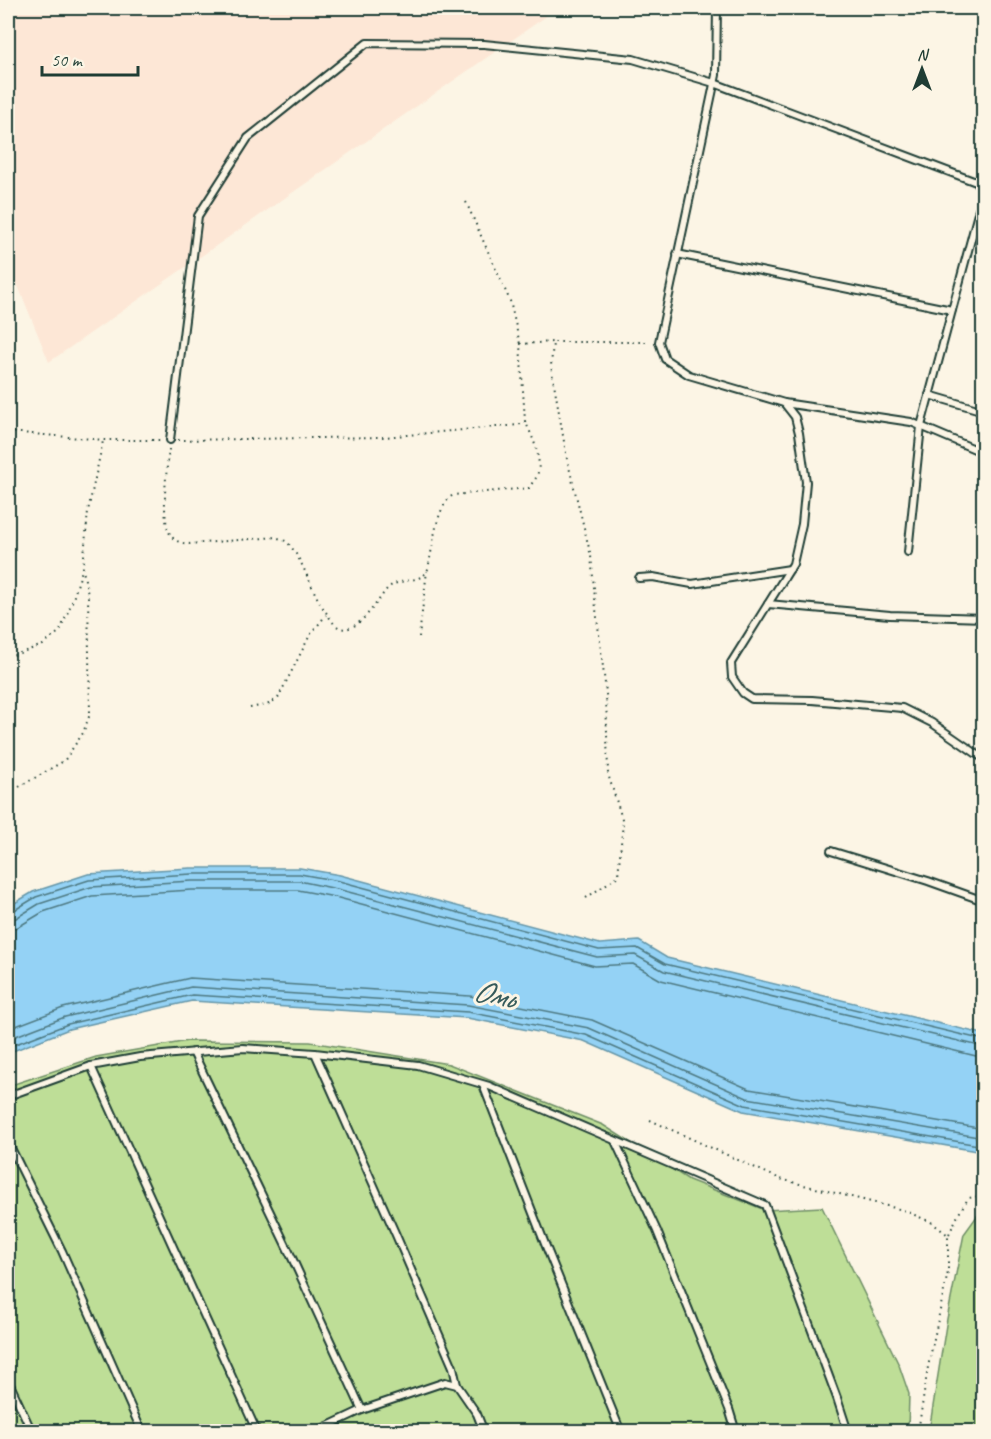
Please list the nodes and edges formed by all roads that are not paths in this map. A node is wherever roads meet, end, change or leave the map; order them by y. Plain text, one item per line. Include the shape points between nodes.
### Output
1 (717, 8) edge
2 (714, 83) junction
3 (984, 185) edge
4 (984, 191) edge
5 (677, 255) junction
6 (952, 310) junction
7 (929, 395) junction
8 (784, 403) junction
9 (984, 411) edge
10 (921, 426) junction
11 (170, 440) road end
12 (984, 453) edge
13 (908, 552) dead end
14 (790, 569) junction
15 (639, 578) dead end
16 (768, 604) junction
17 (984, 618) edge
18 (984, 759) edge
19 (831, 851) dead end
20 (984, 901) edge
21 (193, 1052) junction
22 (315, 1053) junction
23 (91, 1066) junction
24 (483, 1085) junction
25 (8, 1096) edge
26 (615, 1140) junction
27 (8, 1142) edge
28 (8, 1380) edge
29 (458, 1385) junction
30 (362, 1410) junction
31 (32, 1431) edge
32 (142, 1431) edge
33 (257, 1431) edge
34 (315, 1431) edge
35 (484, 1431) edge
36 (621, 1431) edge
37 (736, 1431) edge
38 (848, 1431) edge

1 - 2 lane
2 - 3 lane
2 - 5 lane
2 - 11 lane via 633,59 484,44 367,43 248,138 198,216
4 - 6 lane
5 - 6 lane
5 - 8 lane via 658,342 665,359 688,375
6 - 7 lane
7 - 9 lane
7 - 10 lane
8 - 10 lane
8 - 14 lane via 795,417 806,482 802,524
10 - 12 lane
10 - 13 lane
14 - 15 lane via 692,584
14 - 16 lane
16 - 17 lane via 890,615
16 - 18 lane via 731,663 732,677 743,693 752,699 902,708 932,723
19 - 20 lane
21 - 22 lane via 243,1048
21 - 23 lane
21 - 30 lane
22 - 24 lane via 418,1065
22 - 29 lane
23 - 25 lane
23 - 33 lane
24 - 26 lane
24 - 36 lane
26 - 37 lane via 657,1231
26 - 38 lane via 765,1205
27 - 32 lane via 62,1251
28 - 31 lane
29 - 30 lane via 446,1382
29 - 35 lane
30 - 34 lane

